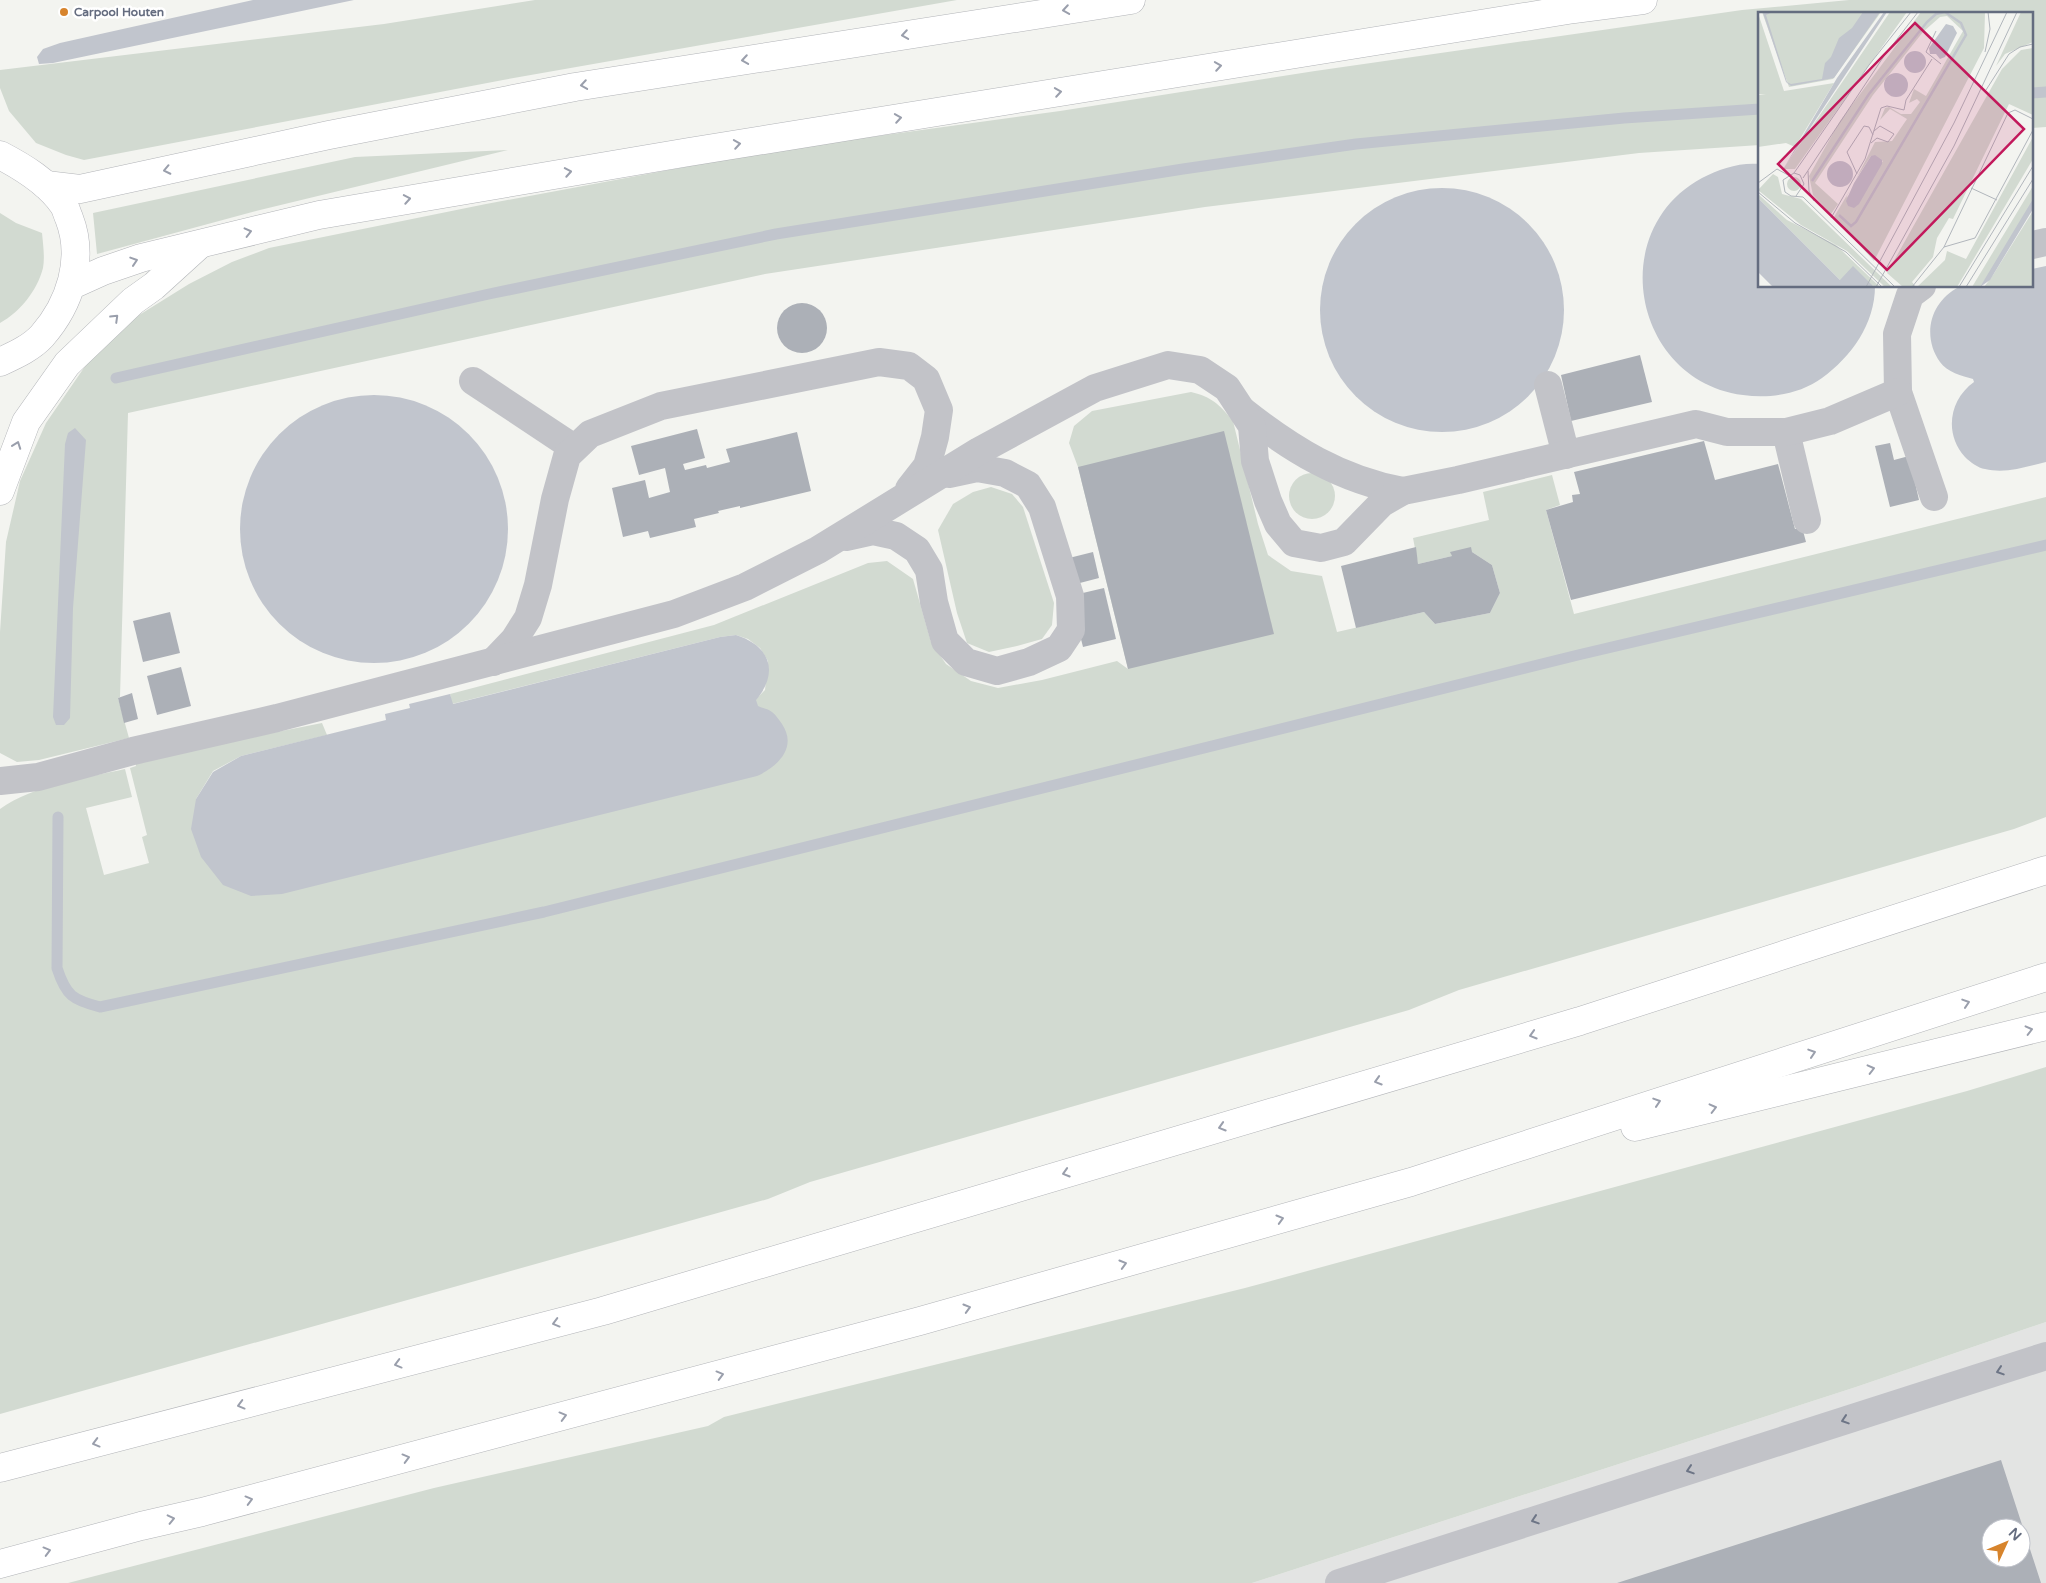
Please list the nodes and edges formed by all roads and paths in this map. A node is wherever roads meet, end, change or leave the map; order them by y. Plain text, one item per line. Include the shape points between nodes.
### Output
1 (1131, 0) edge
2 (1643, 0) edge
3 (0, 155) edge
4 (46, 185) junction
5 (201, 244) junction
6 (72, 285) junction
7 (1919, 288) edge
8 (0, 362) edge
9 (473, 381) dead end
10 (1548, 385) dead end
11 (1898, 392) junction
12 (1242, 411) junction
13 (1786, 432) junction
14 (574, 448) junction
15 (1566, 455) junction
16 (938, 476) junction
17 (0, 491) edge
18 (1403, 491) junction
19 (904, 496) junction
20 (1934, 497) dead end
21 (1807, 520) dead end
22 (835, 540) junction
23 (493, 662) junction
24 (0, 781) edge
25 (2046, 850) edge
26 (2046, 870) edge
27 (2046, 977) edge
28 (1580, 1021) junction
29 (2046, 1026) edge
30 (1411, 1182) junction
31 (2046, 1356) edge
32 (0, 1468) edge
33 (0, 1564) edge
34 (1339, 1583) edge

1 -> 4 main road via 575,87 329,135 80,189
5 -> 2 main road via 318,215 488,185
3 - 4 main road
4 - 6 main road via 64,204 72,226 76,242
6 -> 5 main road via 141,258
17 -> 5 main road via 26,422 67,364 132,301
6 - 8 main road via 59,313 41,337
7 - 11 lane via 1910,295 1897,334
9 - 14 lane
10 - 15 lane
11 - 13 lane via 1830,421
11 - 20 lane
12 - 16 lane via 1226,388 1200,370 1168,365 1095,388
12 - 18 lane via 1305,456 1376,486
12 - 18 lane via 1252,426 1255,461 1268,501 1278,524 1294,543 1321,548 1344,542 1382,503
13 - 15 lane via 1727,432 1696,424
13 - 21 lane
14 - 19 lane via 590,434 661,406 879,362 909,366 926,379 939,410 936,437 927,466
14 - 23 lane via 567,456 555,499 528,618 514,640
15 - 18 lane
16 - 19 lane
16 - 22 lane via 977,468 1005,473 1028,485 1042,507 1070,596 1071,630 1059,648 1029,662 997,671 966,662 945,641 929,570 917,550 896,536 873,531
19 - 22 lane
22 - 23 lane via 745,587 674,614
23 - 24 lane via 38,777
25 - 28 main road
26 - 28 main road
30 -> 27 main road
28 -> 32 main road via 603,1311
30 -> 29 main road
33 -> 30 main road via 911,1324
31 -> 34 lane

